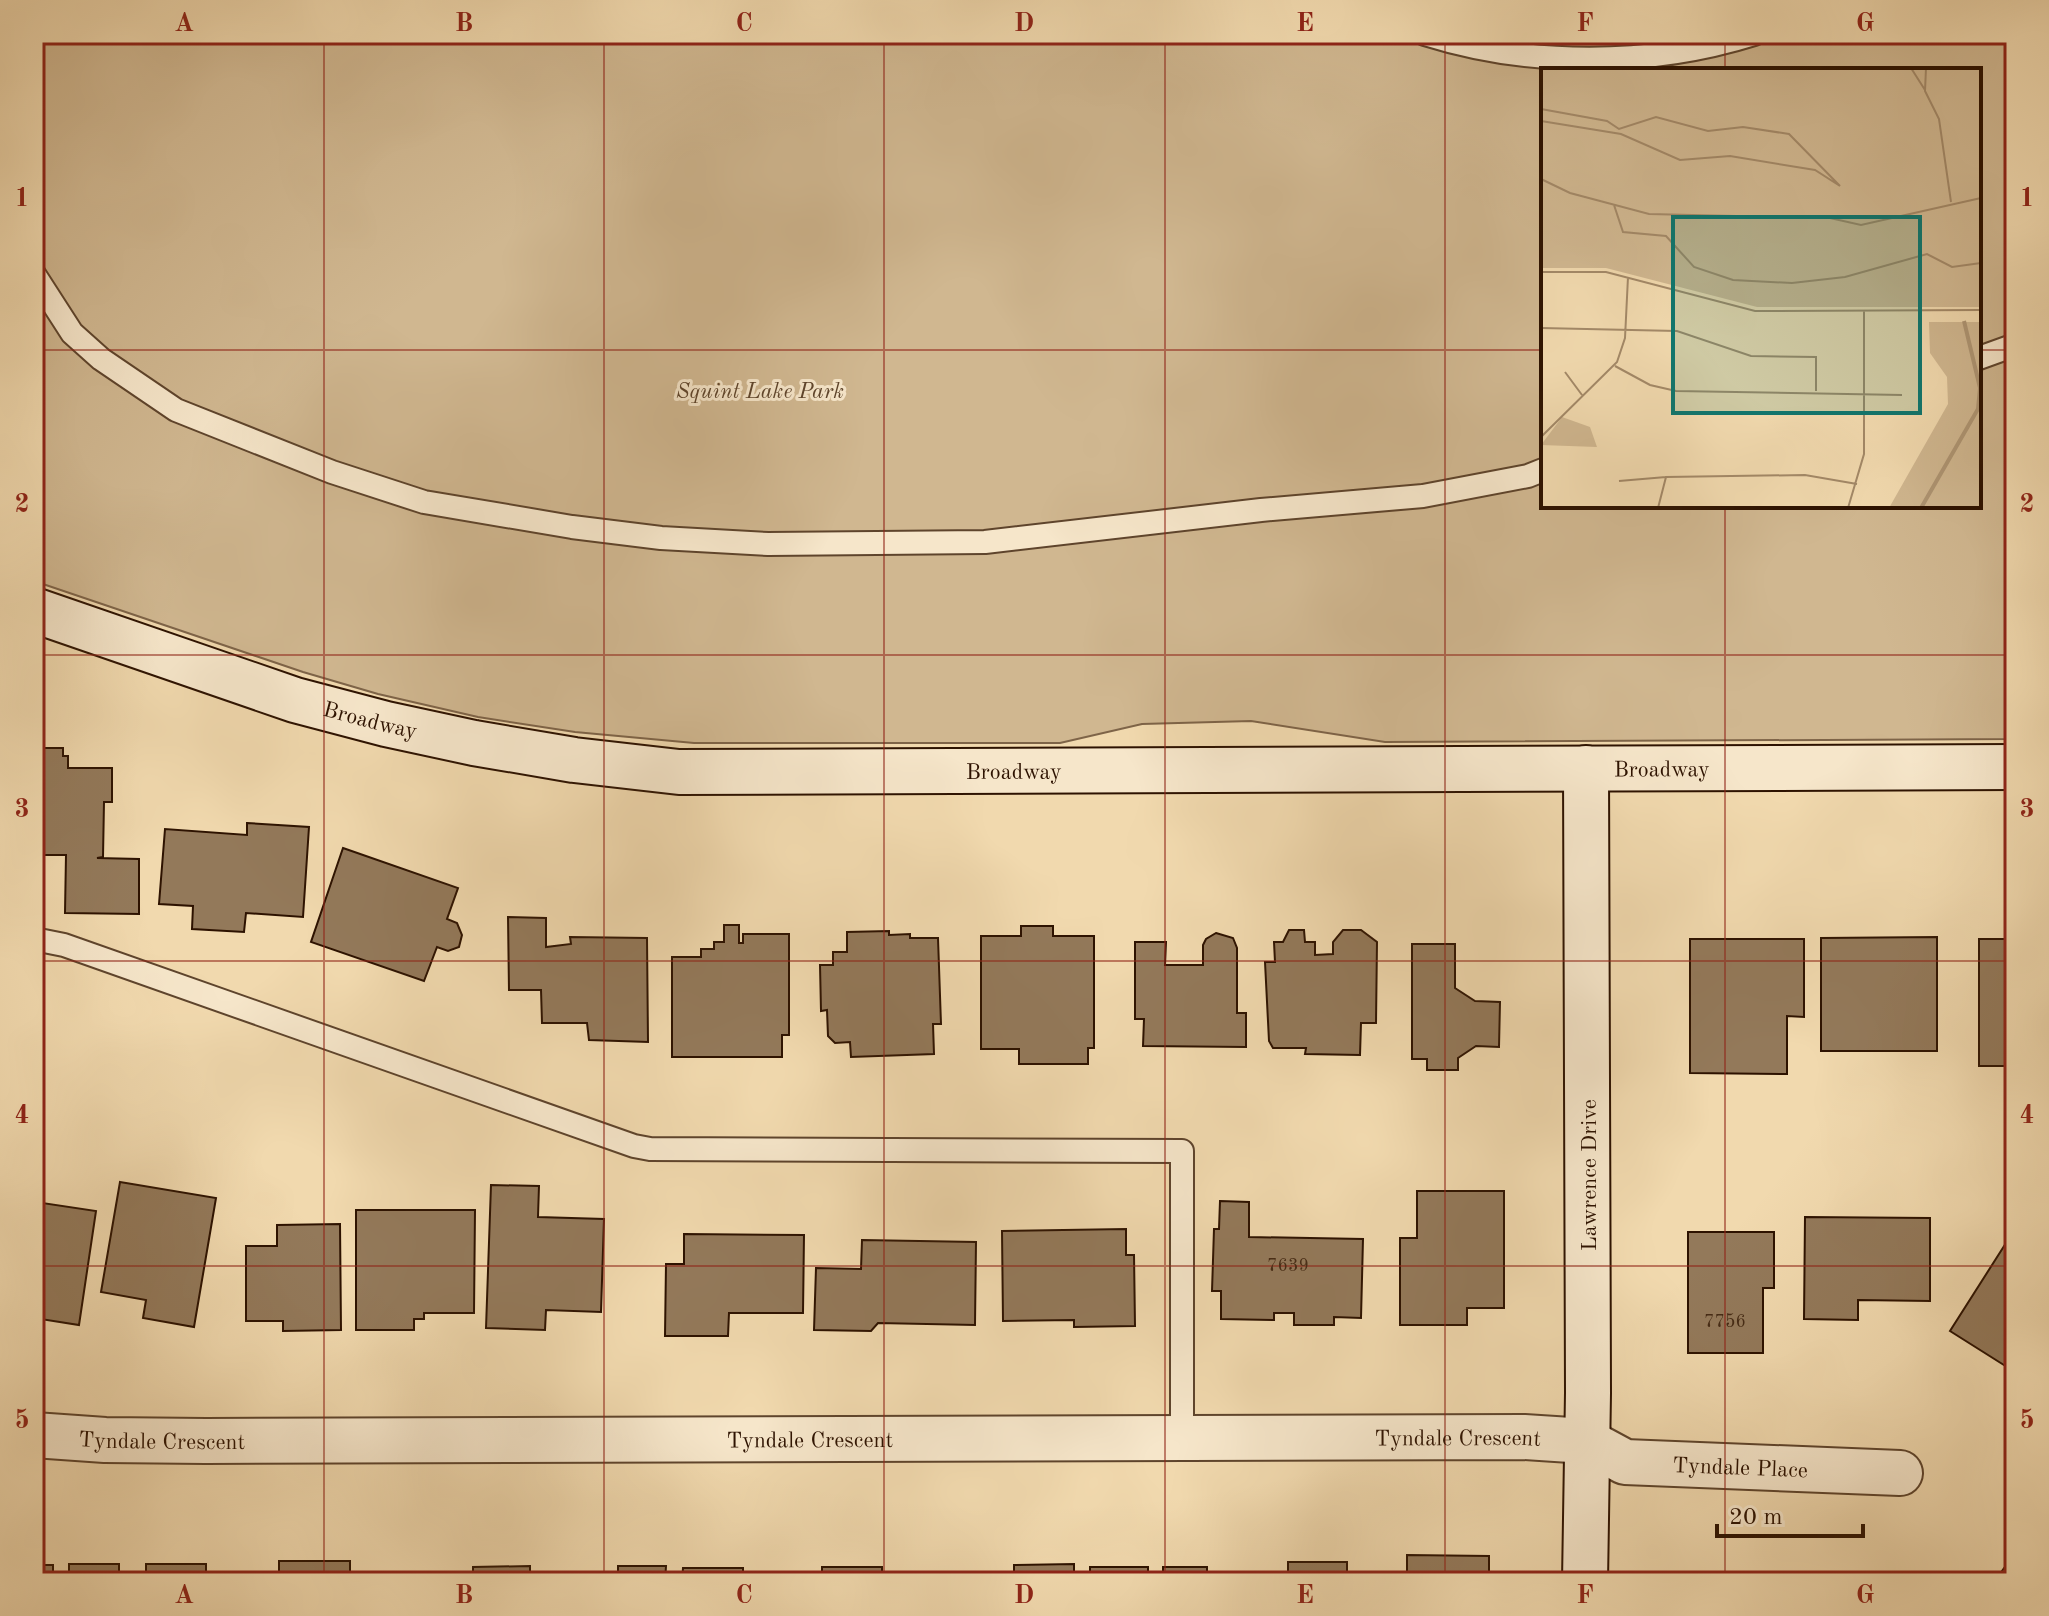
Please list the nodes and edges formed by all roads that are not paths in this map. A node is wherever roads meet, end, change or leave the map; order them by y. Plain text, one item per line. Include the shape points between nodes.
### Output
1 (1425, 34) edge
2 (1754, 34) edge
3 (34, 274) edge
4 (2015, 345) edge
5 (1981, 357) edge
6 (1541, 471) edge
7 (34, 610) edge
8 (2015, 767) edge
9 (1586, 768) junction
10 (34, 939) edge
11 (34, 1435) edge
12 (1182, 1440) junction
13 (1586, 1441) junction
14 (1900, 1473) dead end
15 (1585, 1582) edge

1 - 2 lane via 1559,59 1645,55
3 - 6 lane via 72,333 176,410 424,502 572,527 768,544 985,542 1423,496
4 - 5 lane
7 - 9 street, Broadway via 295,700 386,724 574,760 679,772
8 - 9 street, Broadway
9 - 13 street, Lawrence Drive
10 - 12 lane via 64,945 650,1149 1182,1151
11 - 12 street, Tyndale Crescent via 191,1441
12 - 13 street, Tyndale Crescent
13 - 14 street, Tyndale Place via 1625,1462
13 - 15 street, Lawrence Drive

